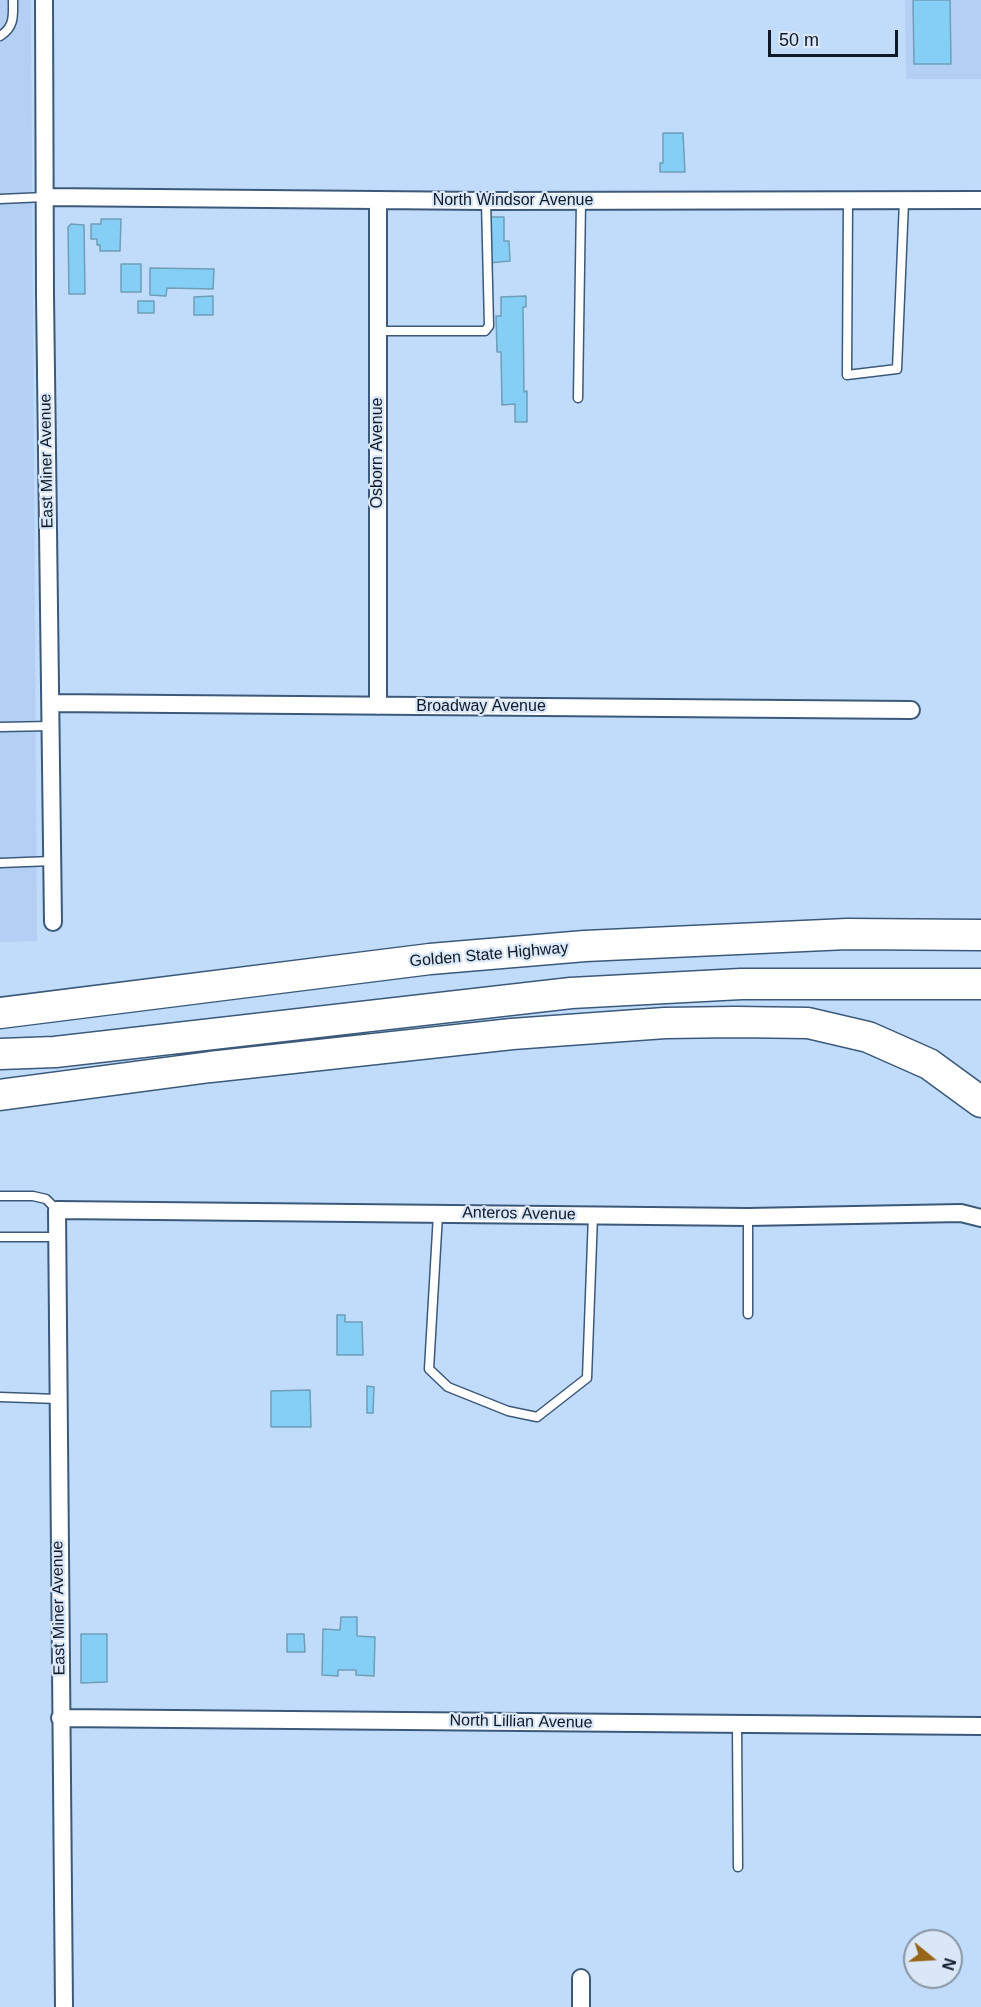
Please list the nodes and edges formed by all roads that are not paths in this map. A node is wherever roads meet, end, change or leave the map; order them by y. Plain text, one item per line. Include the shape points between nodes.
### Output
1 (13, 0) edge
2 (44, 0) edge
3 (0, 36) edge
4 (45, 197) junction
5 (0, 199) edge
6 (378, 200) junction
7 (981, 200) edge
8 (486, 201) junction
9 (581, 201) junction
10 (848, 201) junction
11 (904, 201) junction
12 (378, 331) junction
13 (579, 398) dead end
14 (51, 703) junction
15 (378, 706) junction
16 (911, 710) dead end
17 (51, 726) junction
18 (0, 727) edge
19 (52, 861) junction
20 (0, 863) edge
21 (53, 922) dead end
22 (981, 935) edge
23 (981, 984) edge
24 (0, 999) edge
25 (73, 1004) junction
26 (0, 1013) edge
27 (0, 1054) edge
28 (0, 1095) edge
29 (981, 1102) edge
30 (0, 1196) edge
31 (57, 1210) junction
32 (438, 1214) junction
33 (593, 1215) junction
34 (748, 1217) junction
35 (981, 1218) edge
36 (0, 1237) edge
37 (57, 1237) junction
38 (748, 1314) dead end
39 (0, 1397) edge
40 (58, 1399) junction
41 (60, 1718) junction
42 (737, 1724) junction
43 (981, 1726) edge
44 (738, 1867) dead end
45 (581, 1978) dead end
46 (64, 2007) edge
47 (581, 2007) edge

1 - 3 lane via 13,22
2 - 4 street, East Miner Avenue
4 - 5 lane
4 - 6 street, North Windsor Avenue
4 - 14 street, East Miner Avenue
6 - 8 street, North Windsor Avenue
6 - 12 street, Osborn Avenue
7 - 11 street, North Windsor Avenue
8 - 9 street, North Windsor Avenue
8 - 12 lane via 487,329
9 - 10 street, North Windsor Avenue
9 - 13 lane
10 - 11 street, North Windsor Avenue
10 - 11 lane via 847,375 897,369
12 - 15 street, Osborn Avenue
14 - 15 street, Broadway Avenue
14 - 17 street, East Miner Avenue
15 - 16 street, Broadway Avenue
17 - 18 lane
17 - 19 street, East Miner Avenue
19 - 20 lane
19 - 21 street, East Miner Avenue
22 - 25 highway, Golden State Highway via 847,934 585,946 430,959
23 - 27 highway via 741,984 571,993 55,1052
24 - 25 highway
25 - 26 highway, Golden State Highway
28 - 29 highway via 512,1034 735,1022 808,1023 868,1037 928,1064
30 - 31 lane via 46,1198
31 - 32 street, Anteros Avenue
31 - 37 street, East Miner Avenue
32 - 33 street, Anteros Avenue
32 - 33 lane via 429,1369 448,1387 508,1411 537,1417 587,1378
33 - 34 street, Anteros Avenue
34 - 35 street, Anteros Avenue via 961,1213
34 - 38 lane
36 - 37 lane
37 - 40 street, East Miner Avenue
39 - 40 lane
40 - 41 street, East Miner Avenue
41 - 42 street, North Lillian Avenue
41 - 46 street, East Miner Avenue
42 - 43 street, North Lillian Avenue
42 - 44 lane
45 - 47 street

